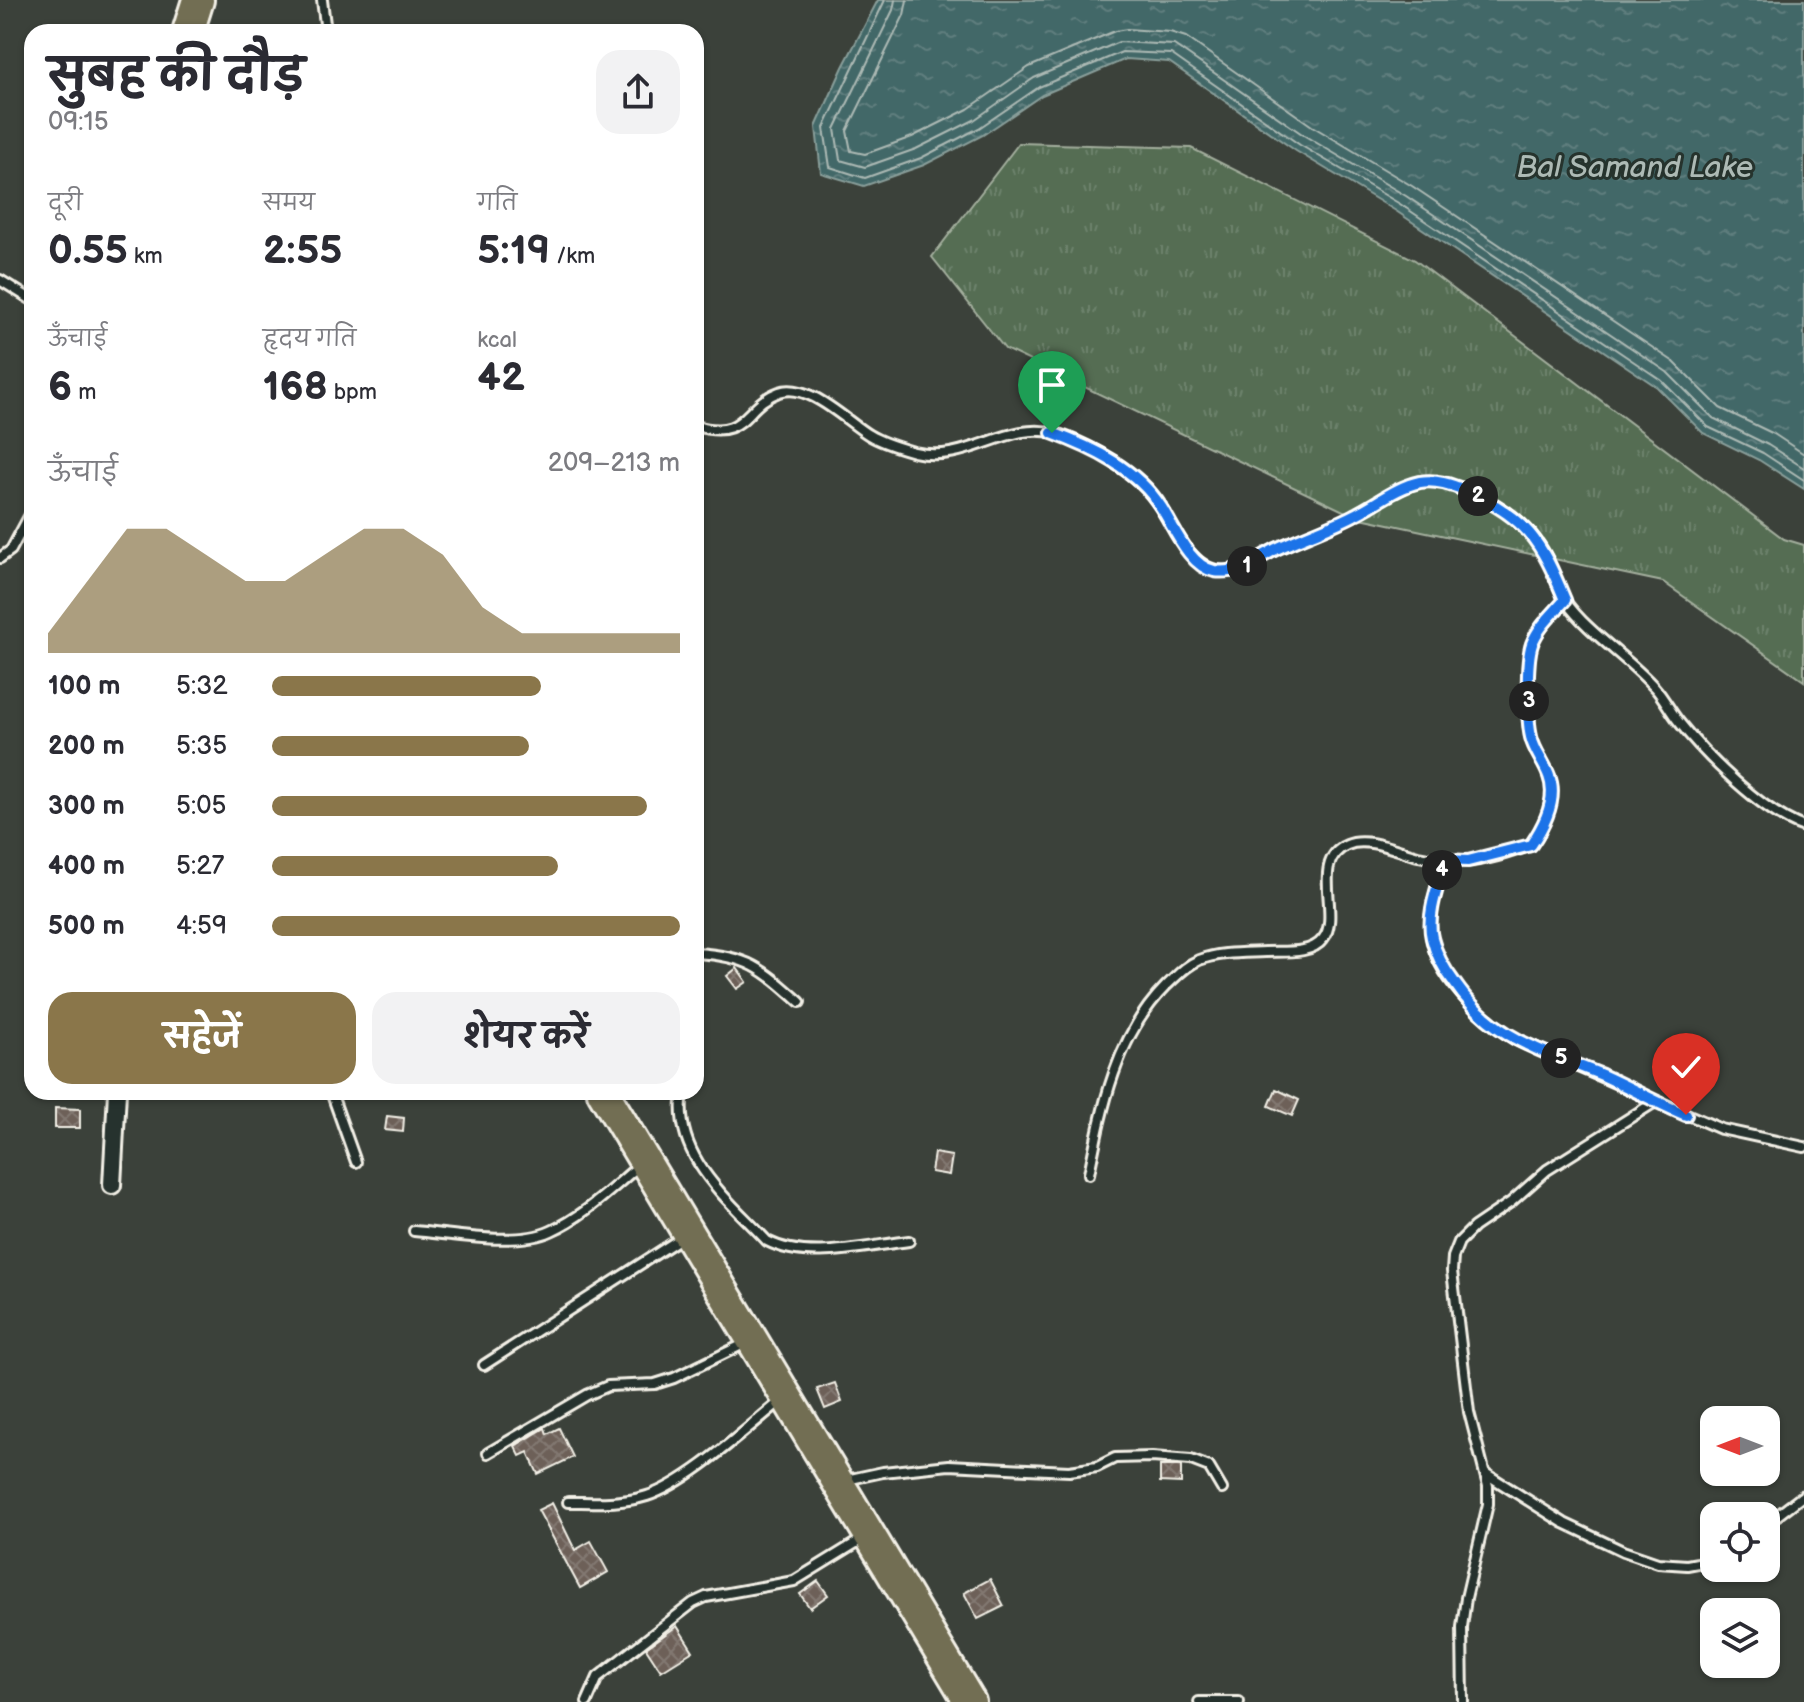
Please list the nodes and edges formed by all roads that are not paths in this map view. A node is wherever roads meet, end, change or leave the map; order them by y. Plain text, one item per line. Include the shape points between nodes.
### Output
1 (198, 0) edge
2 (322, 0) edge
3 (190, 24) edge
4 (325, 24) edge
5 (0, 280) edge
6 (24, 295) edge
7 (704, 428) edge
8 (24, 526) edge
9 (0, 558) edge
10 (1565, 600) junction
11 (1804, 827) edge
12 (1445, 860) junction
13 (704, 954) edge
14 (800, 1002) dead end
15 (117, 1100) edge
16 (333, 1100) edge
17 (608, 1100) edge
18 (683, 1100) edge
19 (1655, 1102) junction
20 (1804, 1147) edge
21 (645, 1161) junction
22 (356, 1162) dead end
23 (1089, 1174) dead end
24 (112, 1185) dead end
25 (414, 1231) dead end
26 (688, 1233) junction
27 (909, 1241) dead end
28 (752, 1340) junction
29 (484, 1365) dead end
30 (786, 1397) junction
31 (488, 1453) dead end
32 (1485, 1473) junction
33 (837, 1481) junction
34 (1222, 1489) dead end
35 (1804, 1495) edge
36 (568, 1502) dead end
37 (1780, 1513) edge
38 (868, 1535) junction
39 (1700, 1563) edge
40 (587, 1702) edge
41 (970, 1702) edge
42 (1199, 1702) edge
43 (1239, 1702) edge
44 (1463, 1702) edge

1 - 3 highway
2 - 4 lane
5 - 6 lane
7 - 10 lane via 734,427 779,392 791,391 825,403 873,438 916,452 944,455 1022,432 1052,433 1091,447 1145,486 1196,562 1211,571 1249,565 1419,482 1450,484 1509,513 1530,532
8 - 9 lane via 11,550
10 - 11 lane via 1656,689 1703,749 1750,793 1785,820
10 - 12 lane via 1540,628 1530,660 1531,739 1551,786 1540,832 1531,845 1521,848 1468,861
12 - 19 lane via 1431,936 1441,964 1463,996 1487,1022 1516,1040
12 - 23 lane via 1348,844 1331,857 1328,922 1325,938 1316,945 1301,951 1228,953 1186,967 1154,999 1127,1039 1101,1112
13 - 14 lane via 745,960
15 - 24 street
16 - 22 lane
17 - 21 highway
18 - 27 lane via 684,1136 692,1156 767,1241 801,1253
19 - 20 lane via 1721,1129
19 - 32 lane via 1547,1170 1459,1242 1452,1271 1469,1412
21 - 25 lane via 575,1218 548,1233 523,1238
21 - 26 highway
26 - 28 highway
26 - 29 lane
28 - 30 highway
28 - 31 lane via 674,1378 608,1386
30 - 33 highway
30 - 36 lane via 674,1483 623,1502
32 - 39 lane via 1564,1523 1623,1551 1658,1563
32 - 44 lane via 1488,1504 1462,1627
33 - 34 lane via 949,1465 1069,1471 1115,1458 1152,1457 1209,1467
33 - 38 highway
35 - 37 lane
38 - 40 lane via 794,1581 693,1603 598,1677
38 - 41 highway
42 - 43 lane

